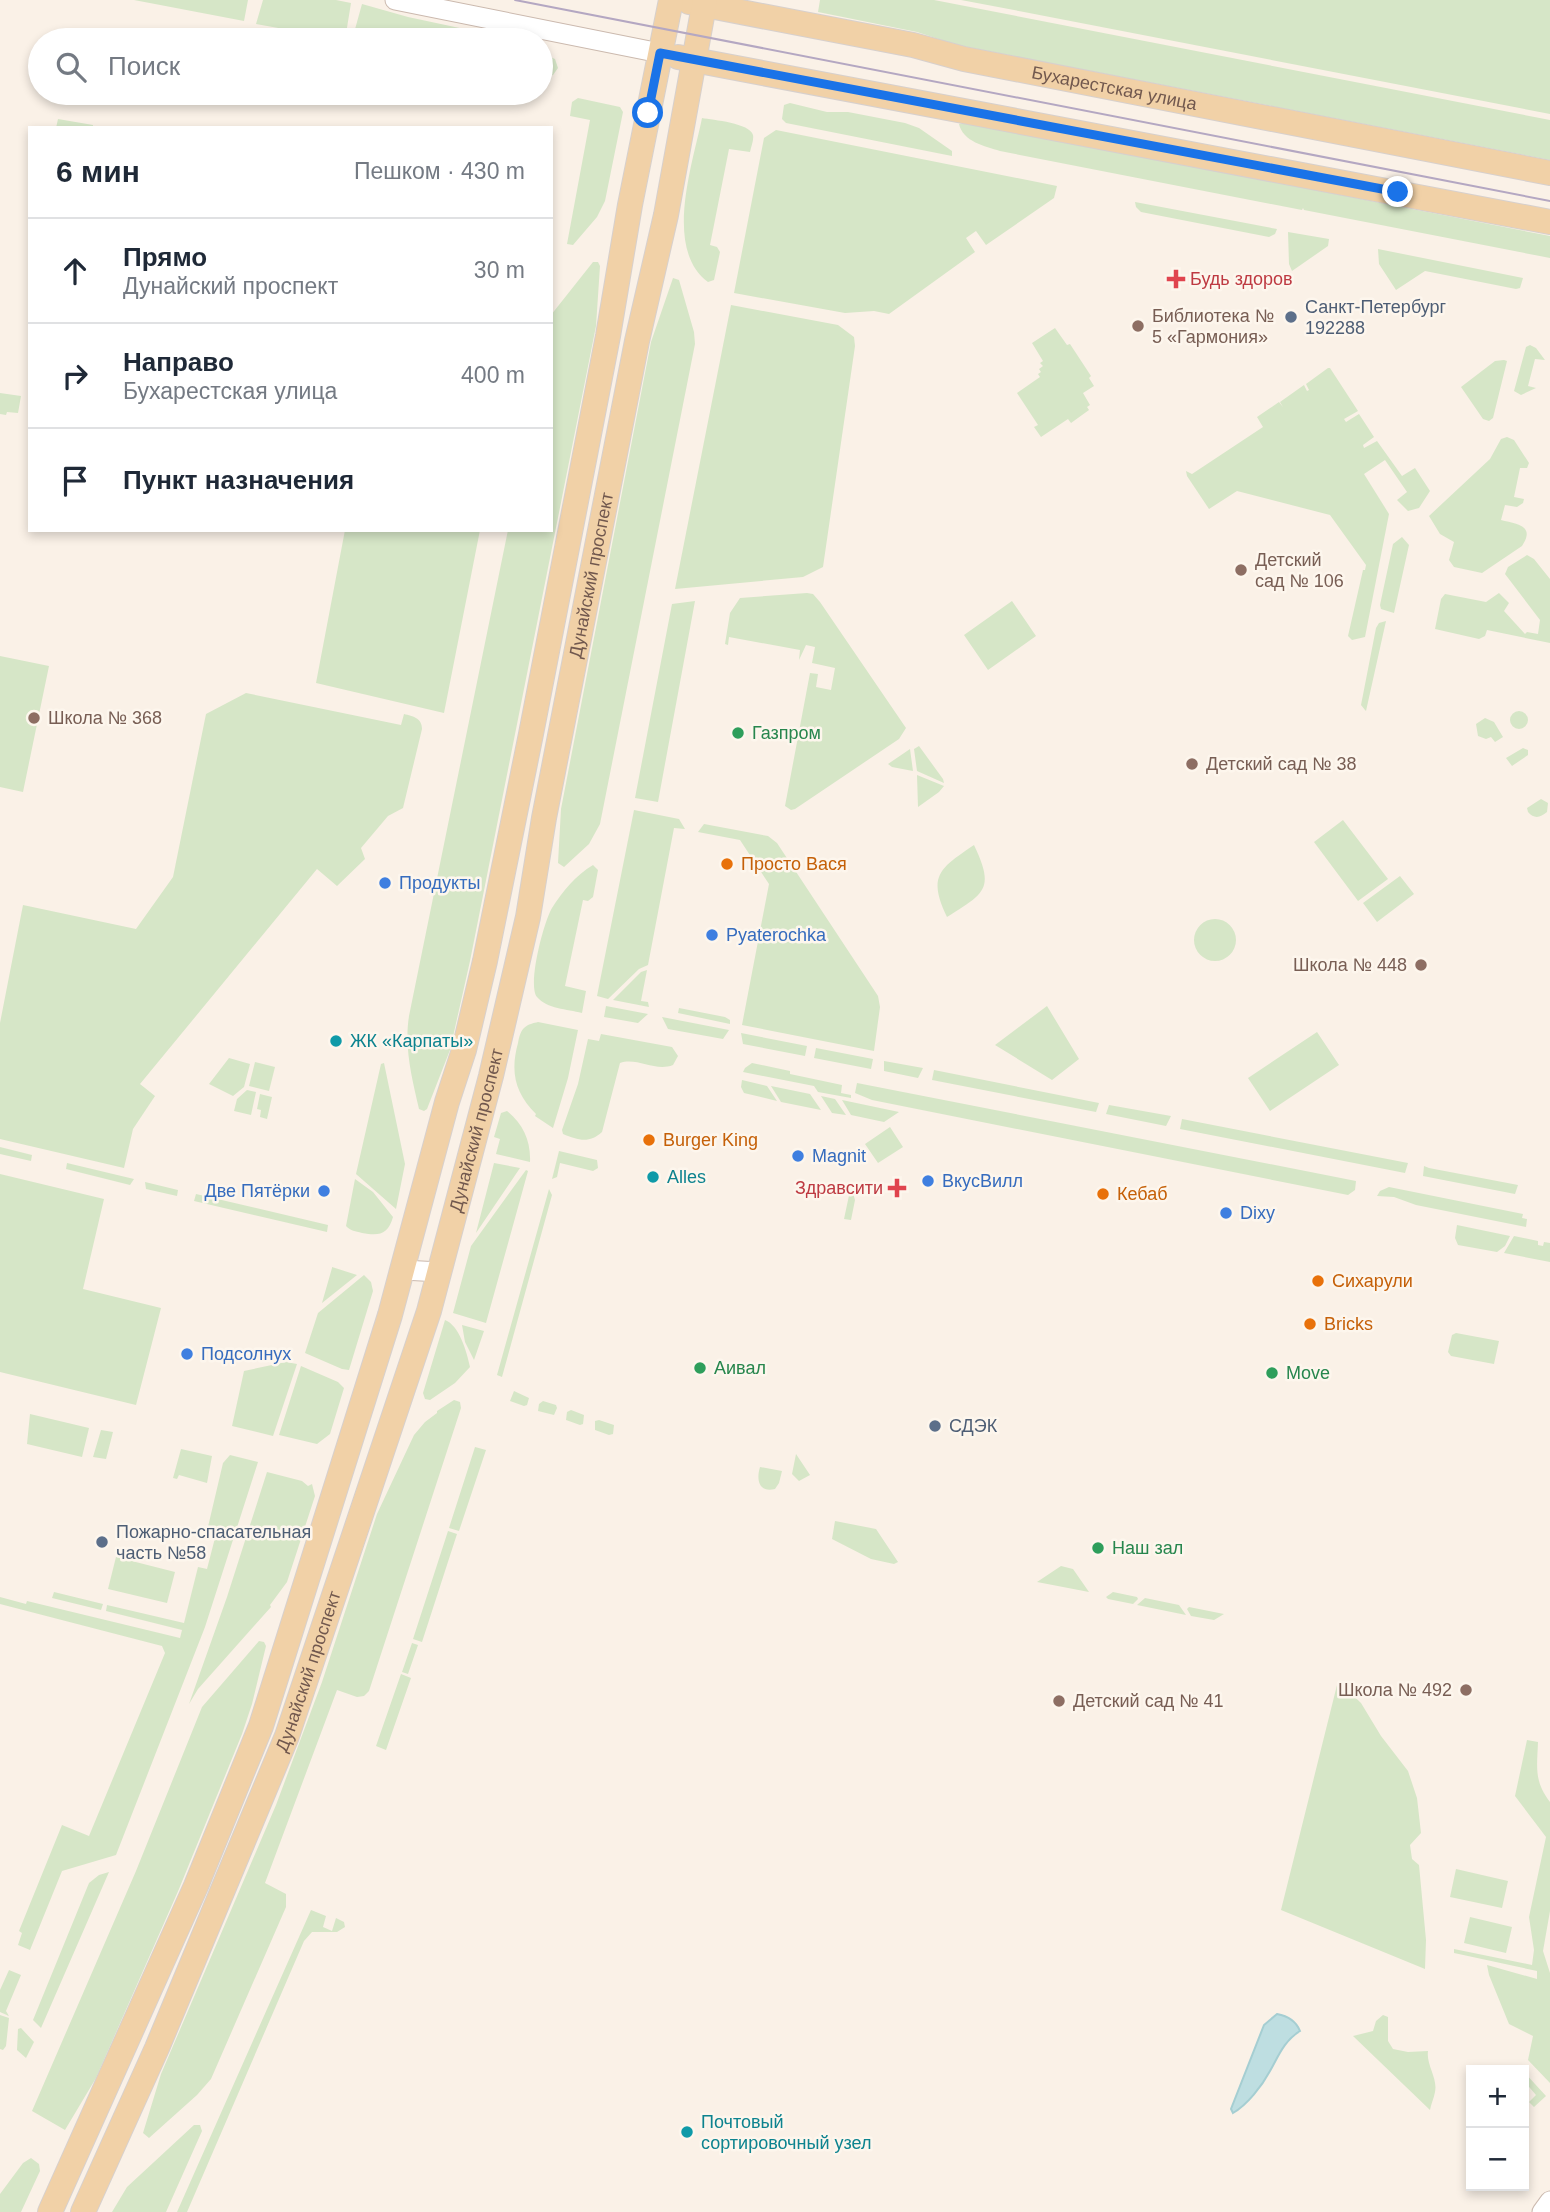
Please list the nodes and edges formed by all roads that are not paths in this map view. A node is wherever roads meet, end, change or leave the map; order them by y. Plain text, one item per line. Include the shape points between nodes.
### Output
1 (395, 0) edge
2 (671, 0) edge
3 (679, 0) edge
4 (705, 2) edge
5 (535, 28) edge
6 (553, 32) edge
7 (660, 53) junction
8 (694, 60) junction
9 (1550, 173) edge
10 (1550, 222) edge
11 (403, 1270) junction
12 (440, 1272) junction
13 (1550, 2201) edge
14 (50, 2212) edge
15 (83, 2212) edge
16 (1542, 2212) edge

1 - 5 street
2 - 7 main road, Дунайский проспект
3 - 4 main road, Бухарестская улица
4 - 8 main road, Дунайский проспект
4 - 9 main road, Бухарестская улица via 964,59
6 - 7 street
7 - 8 main road
7 - 11 main road, Дунайский проспект via 485,961
8 - 10 main road
8 - 12 main road, Дунайский проспект via 528,916
11 - 12 street
11 - 14 main road, Дунайский проспект via 261,1726 197,1886
12 - 15 main road, Дунайский проспект via 282,1749
13 - 16 street

